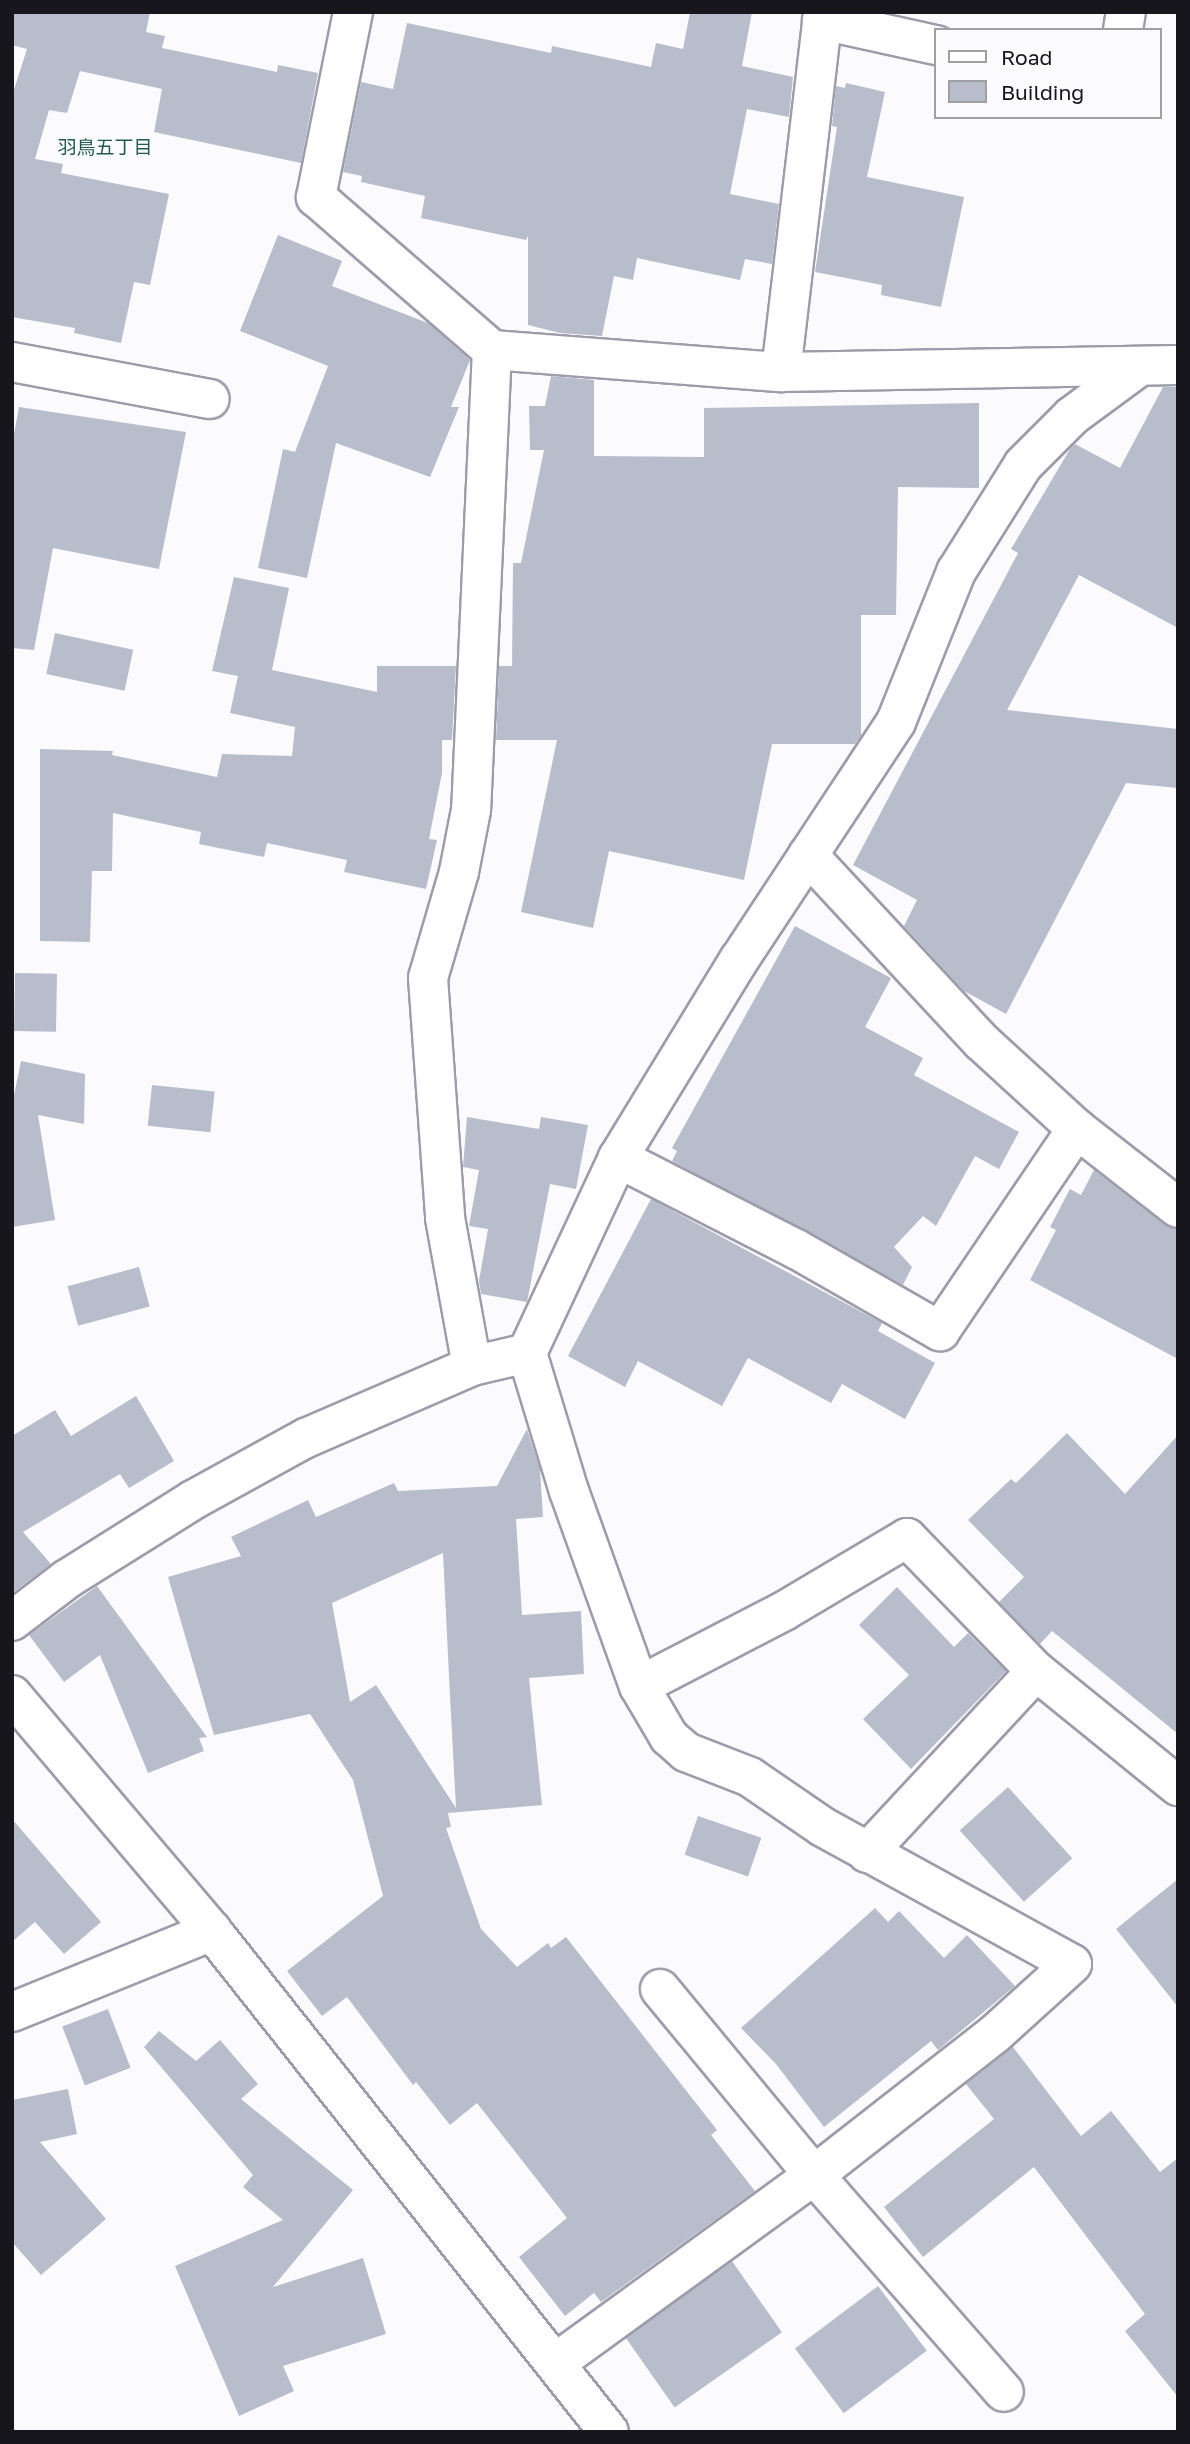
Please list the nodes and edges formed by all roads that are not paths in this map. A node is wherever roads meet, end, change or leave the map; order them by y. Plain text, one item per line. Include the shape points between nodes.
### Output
1 (353, 12) edge
2 (823, 16) edge
3 (934, 44) edge
4 (492, 350) junction
5 (12, 362) edge
6 (1178, 365) edge
7 (1137, 368) junction
8 (781, 372) junction
9 (210, 399) dead end
10 (808, 855) junction
11 (1077, 1129) junction
12 (618, 1158) junction
13 (1178, 1208) edge
14 (527, 1353) junction
15 (472, 1366) junction
16 (12, 1621) edge
17 (1036, 1671) junction
18 (639, 1686) junction
19 (12, 1695) edge
20 (1178, 1786) edge
21 (867, 1853) junction
22 (212, 1931) junction
23 (660, 1989) dead end
24 (12, 2012) edge
25 (814, 2175) junction
26 (555, 2363) junction
27 (1004, 2392) dead end
28 (609, 2432) edge

1 - 4 street via 316,197
2 - 3 street
2 - 8 street
4 - 8 street
4 - 15 street via 471,810 459,872 428,978 445,1219
5 - 9 street
6 - 7 street
7 - 8 street
7 - 10 street via 1072,416 1023,465 957,572 896,722
10 - 11 street via 982,1042
10 - 12 street
11 - 12 street via 940,1331 796,1249
11 - 13 street
12 - 14 street
14 - 15 street
14 - 18 street via 569,1491
15 - 16 street via 306,1438 193,1500 67,1579
17 - 18 street via 907,1538 784,1611
17 - 20 street
17 - 21 street
18 - 21 street via 669,1737 686,1752 750,1777
19 - 22 street
21 - 25 street via 967,1902 1072,1964 996,2033
22 - 24 street
22 - 26 street
23 - 25 street
25 - 26 street
25 - 27 street
26 - 28 street

